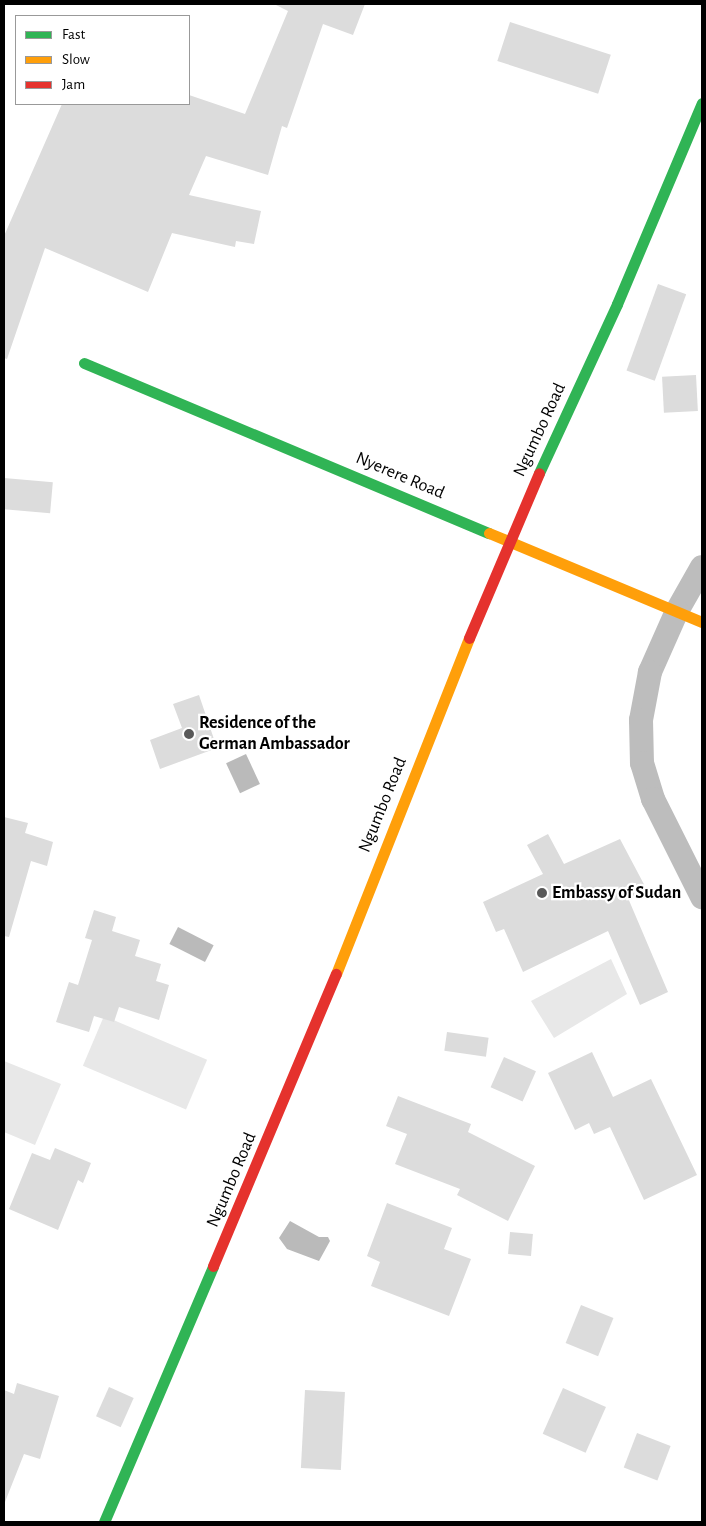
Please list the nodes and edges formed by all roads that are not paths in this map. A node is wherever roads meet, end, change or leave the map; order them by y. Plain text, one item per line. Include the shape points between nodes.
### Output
1 (702, 103) edge
2 (84, 363) dead end
3 (508, 541) junction
4 (702, 568) edge
5 (677, 612) junction
6 (702, 622) edge
7 (702, 897) edge
8 (104, 1522) edge

1 - 3 street, Ngumbo Road via 617,304
2 - 3 street, Nyerere Road
3 - 5 street, Nyerere Road
3 - 8 street, Ngumbo Road via 313,1031
4 - 5 street
5 - 6 street, Nyerere Road
5 - 7 street via 650,672 641,720 642,763 653,799

